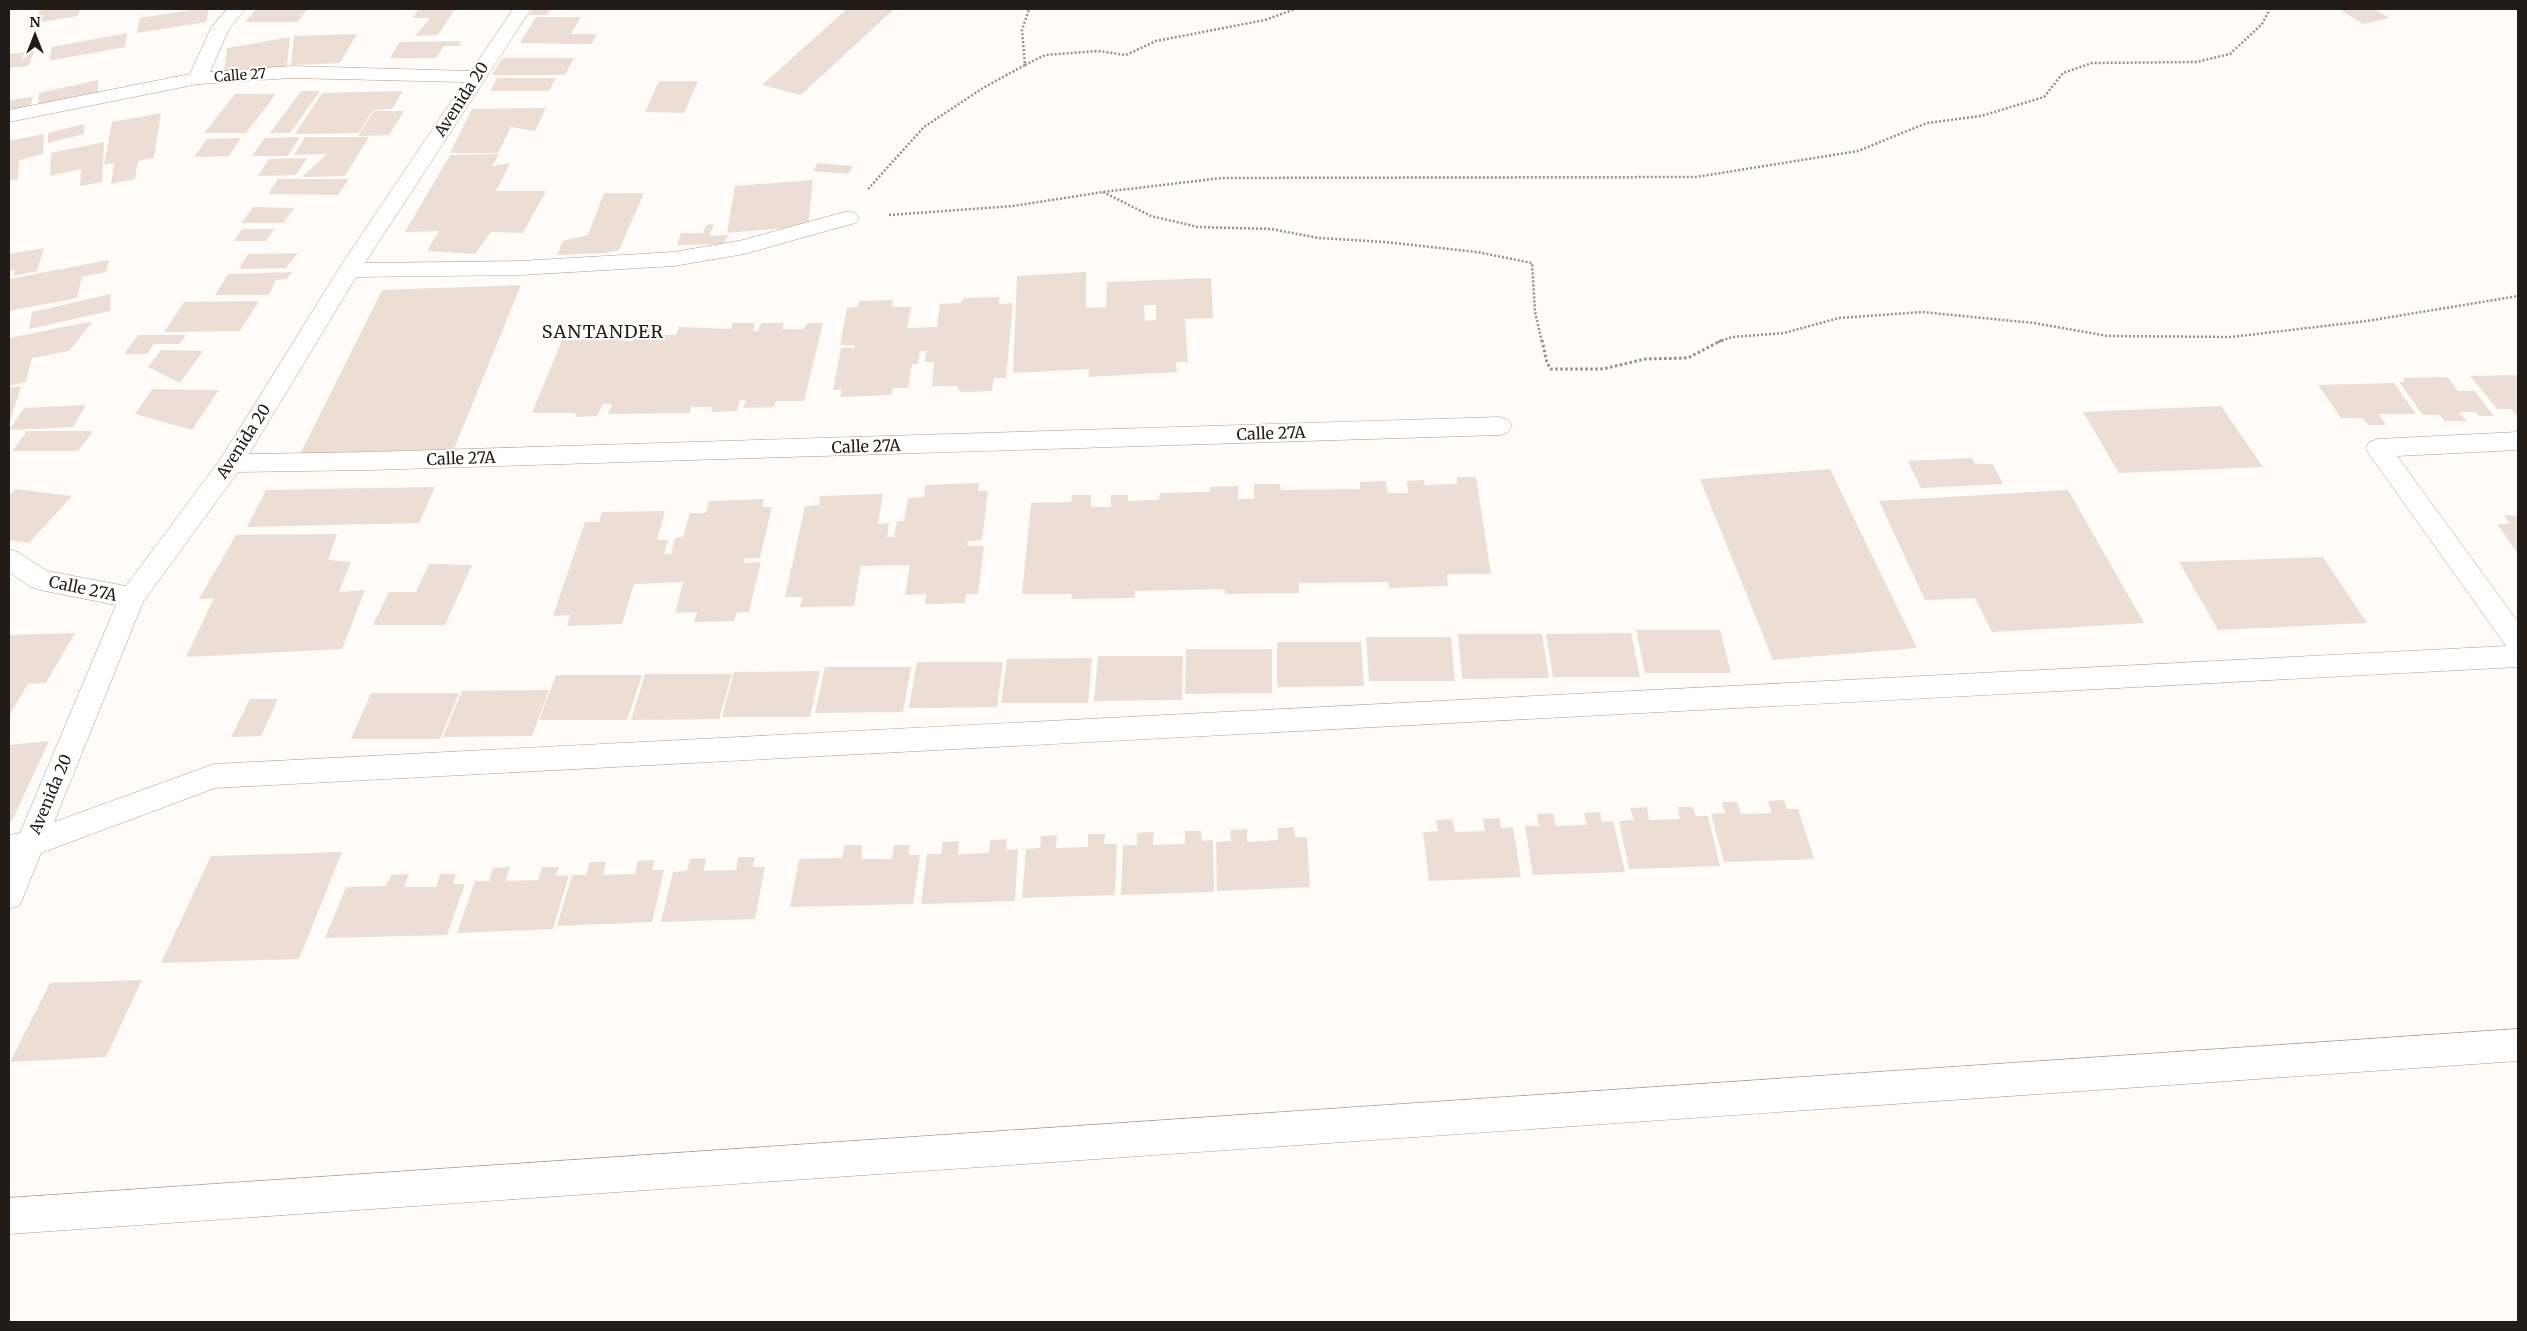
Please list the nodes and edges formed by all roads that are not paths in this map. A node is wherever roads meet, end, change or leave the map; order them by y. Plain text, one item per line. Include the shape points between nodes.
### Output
1 (236, 9) edge
2 (522, 9) edge
3 (474, 77) junction
4 (198, 78) junction
5 (9, 116) edge
6 (848, 218) road end
7 (349, 270) junction
8 (1500, 426) dead end
9 (2518, 441) edge
10 (231, 463) junction
11 (9, 559) edge
12 (132, 598) junction
13 (2518, 642) edge
14 (2518, 656) edge
15 (19, 846) edge
16 (9, 895) edge
17 (2518, 1045) edge
18 (9, 1216) edge

1 - 4 street via 220,28
2 - 3 street, Avenida 20
3 - 4 street, Calle 27 via 291,72
3 - 7 street, Avenida 20
4 - 5 street, Calle 27
6 - 7 street via 744,247 674,259 521,268
7 - 10 street, Avenida 20
8 - 10 street, Calle 27A
9 - 13 street via 2378,448
10 - 12 street, Avenida 20
11 - 12 street, Calle 27A via 40,580
12 - 15 street, Avenida 20
14 - 15 street via 214,776
15 - 16 street, Avenida 20
17 - 18 street

